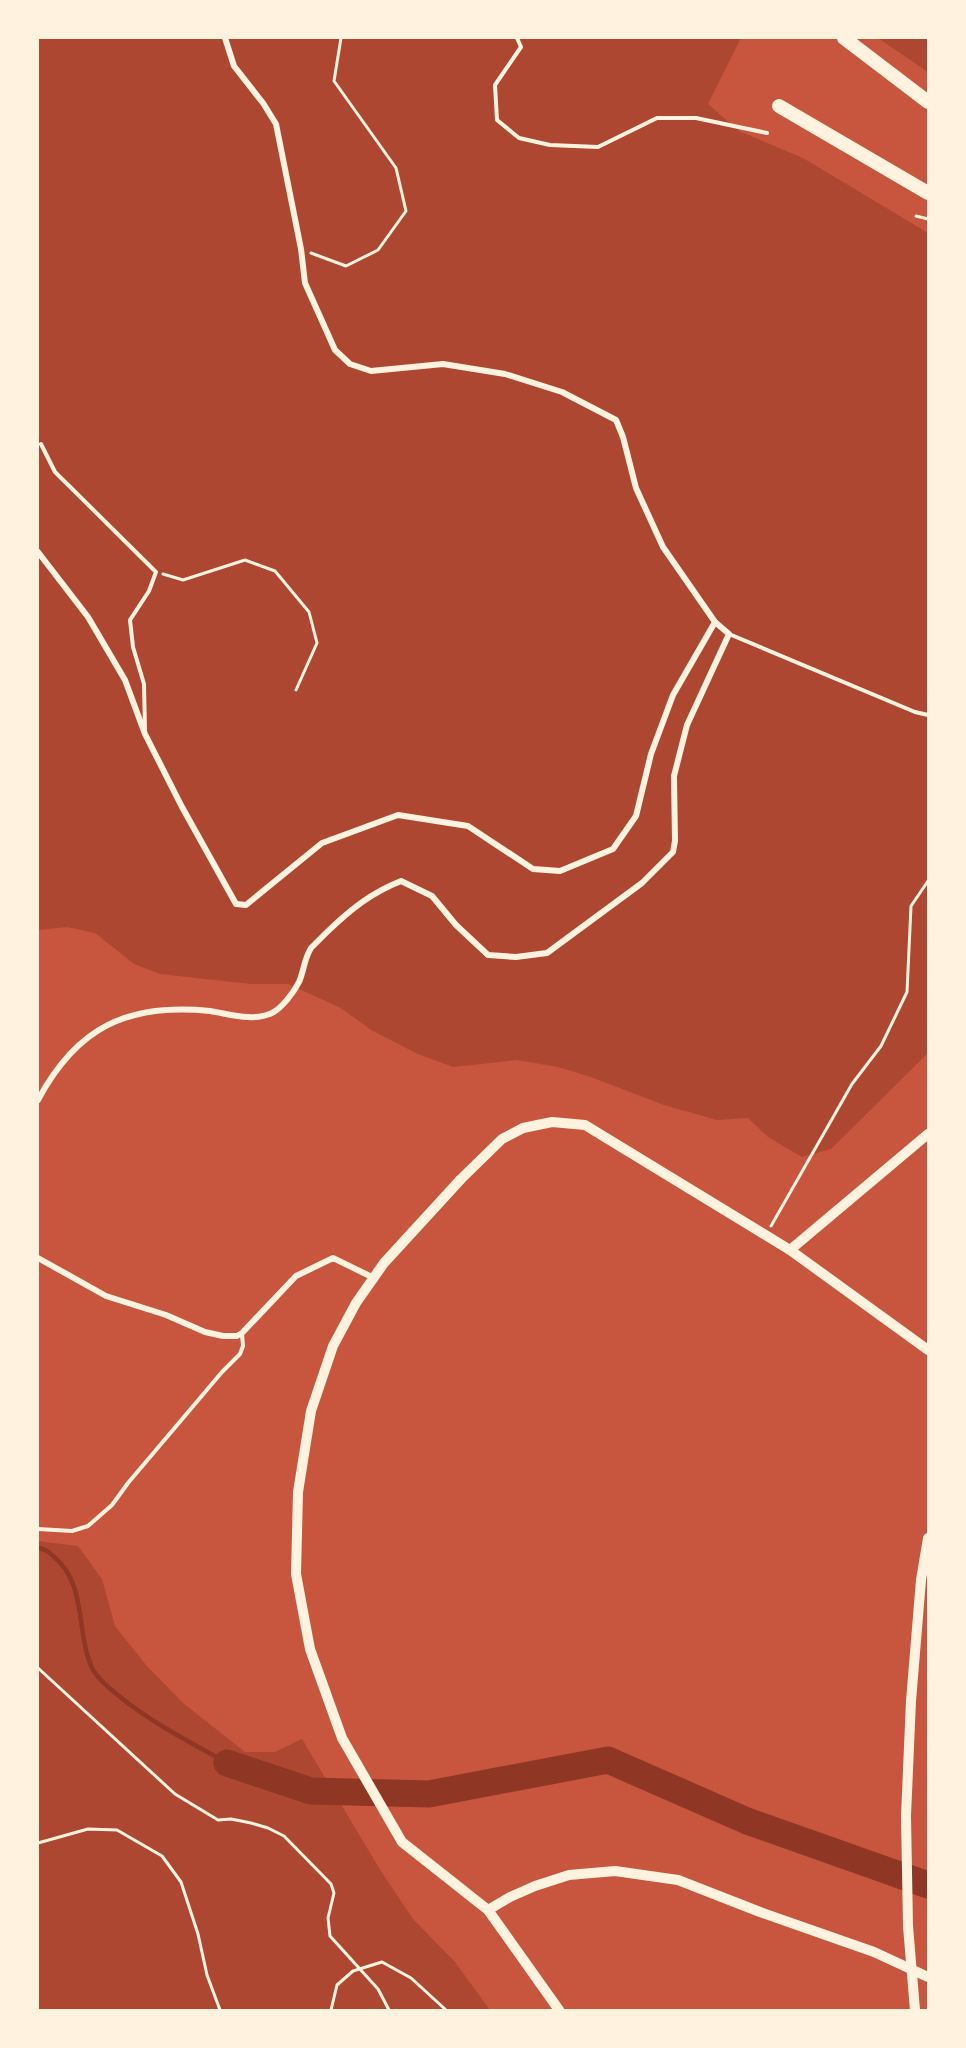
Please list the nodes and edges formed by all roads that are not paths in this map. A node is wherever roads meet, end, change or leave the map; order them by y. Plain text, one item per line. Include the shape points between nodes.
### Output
1 (225, 38) edge
2 (517, 38) edge
3 (844, 38) edge
4 (928, 102) edge
5 (779, 106) dead end
6 (767, 133) dead end
7 (927, 193) edge
8 (41, 444) dead end
9 (38, 552) edge
10 (715, 622) junction
11 (729, 634) junction
12 (928, 715) edge
13 (145, 734) junction
14 (38, 1100) edge
15 (928, 1134) edge
16 (790, 1250) junction
17 (38, 1258) edge
18 (374, 1278) junction
19 (242, 1333) junction
20 (928, 1350) edge
21 (38, 1529) edge
22 (928, 1538) edge
23 (488, 1910) junction
24 (912, 1970) junction
25 (928, 1977) edge
26 (559, 2010) edge
27 (915, 2010) edge

1 - 10 street via 234,66 276,124 305,283 335,350 350,363 371,371 443,364 505,374 562,392 616,420 636,488 663,547
2 - 6 lane via 521,47 495,85 497,120 519,138 550,145 598,147 657,118 696,118
3 - 4 highway
5 - 7 highway
8 - 13 lane via 55,472 156,572 130,621 144,684
9 - 13 street via 88,617 125,680
10 - 11 street
10 - 13 street via 673,695 651,754 636,816 613,849 560,871 533,869 468,826 398,815 322,843 246,905 236,904
11 - 12 lane
11 - 14 street via 687,726 676,766 673,852 642,883 547,953 488,955 432,896 401,881 359,903 311,948 299,982 276,1011 255,1018 172,1010 116,1020 92,1033 70,1052
15 - 16 street
16 - 18 street via 585,1125 552,1122 523,1128 502,1139 460,1179
16 - 20 street
17 - 19 street via 106,1296 205,1332 223,1336
18 - 19 street via 333,1258 296,1276
18 - 23 street via 333,1346 311,1411 298,1492 296,1574 310,1649 342,1738 402,1842
19 - 21 lane via 240,1354 112,1505 88,1526 72,1531
22 - 24 street via 911,1701 906,1816
23 - 24 street via 535,1886 569,1875 615,1871 678,1880 874,1952
23 - 26 street
24 - 25 street
24 - 27 street

